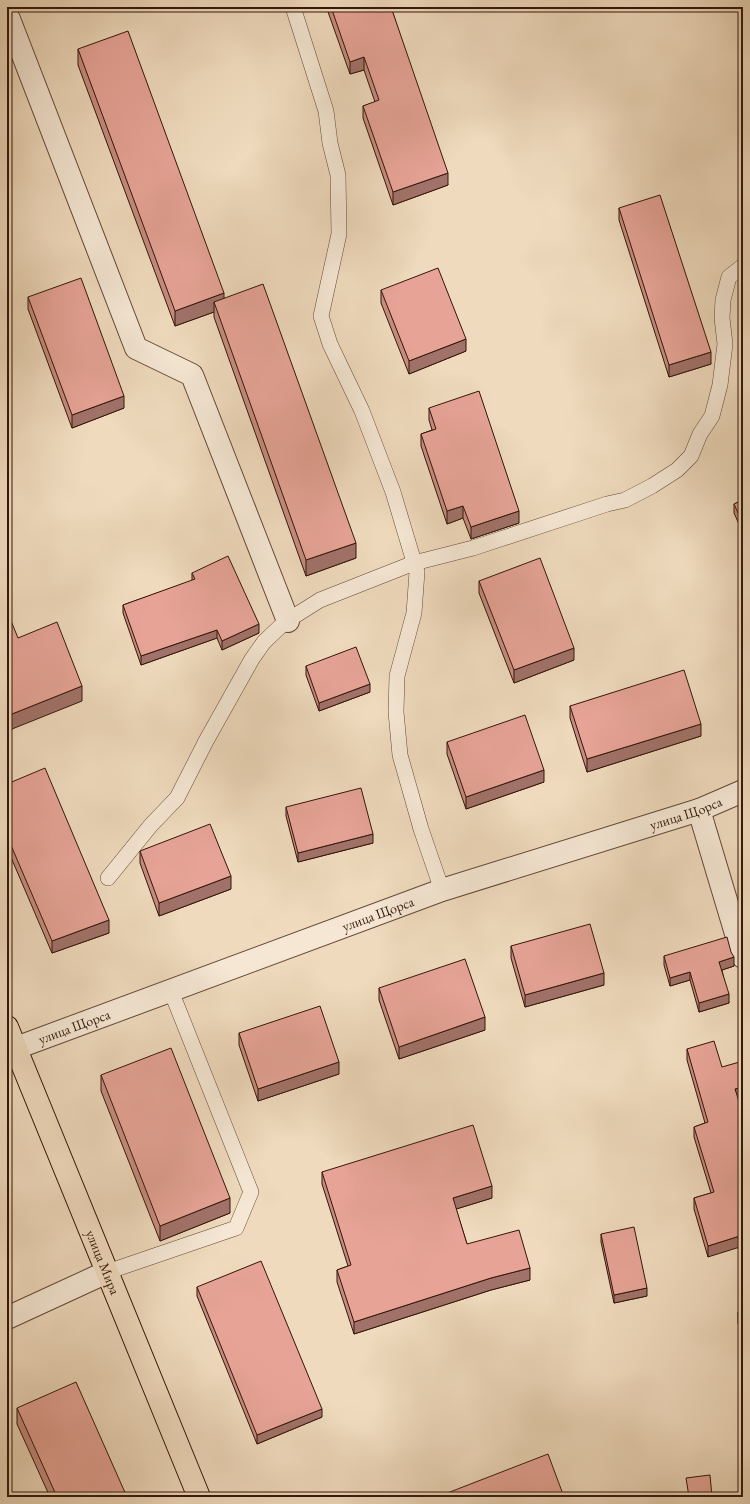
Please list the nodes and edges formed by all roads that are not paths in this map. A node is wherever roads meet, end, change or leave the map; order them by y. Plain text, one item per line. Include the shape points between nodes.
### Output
1 (293, 7) edge
2 (7, 20) edge
3 (743, 266) edge
4 (414, 564) junction
5 (288, 621) junction
6 (743, 791) edge
7 (699, 810) junction
8 (108, 878) dead end
9 (442, 890) junction
10 (743, 957) edge
11 (170, 991) junction
12 (7, 1027) edge
13 (16, 1048) junction
14 (107, 1272) junction
15 (7, 1318) edge
16 (199, 1497) edge

1 - 4 lane via 326,112 338,175 339,234 321,316 330,344 362,411 390,484
2 - 5 street via 9,19 136,348 192,375
3 - 4 lane via 729,277 723,300 723,367 712,416 700,434 691,456 677,470 625,500
4 - 5 lane via 320,600
4 - 9 lane via 417,572 414,613 397,676 396,712 400,755
5 - 8 lane via 264,642 252,659 177,798 151,825
6 - 7 street, улица Щорса
7 - 9 street, улица Щорса
7 - 10 street
9 - 11 street, улица Щорса
11 - 13 street, улица Щорса
11 - 14 lane via 251,1192 236,1228
12 - 13 main road, улица Мира
13 - 14 main road, улица Мира
14 - 15 street
14 - 16 main road, улица Мира

